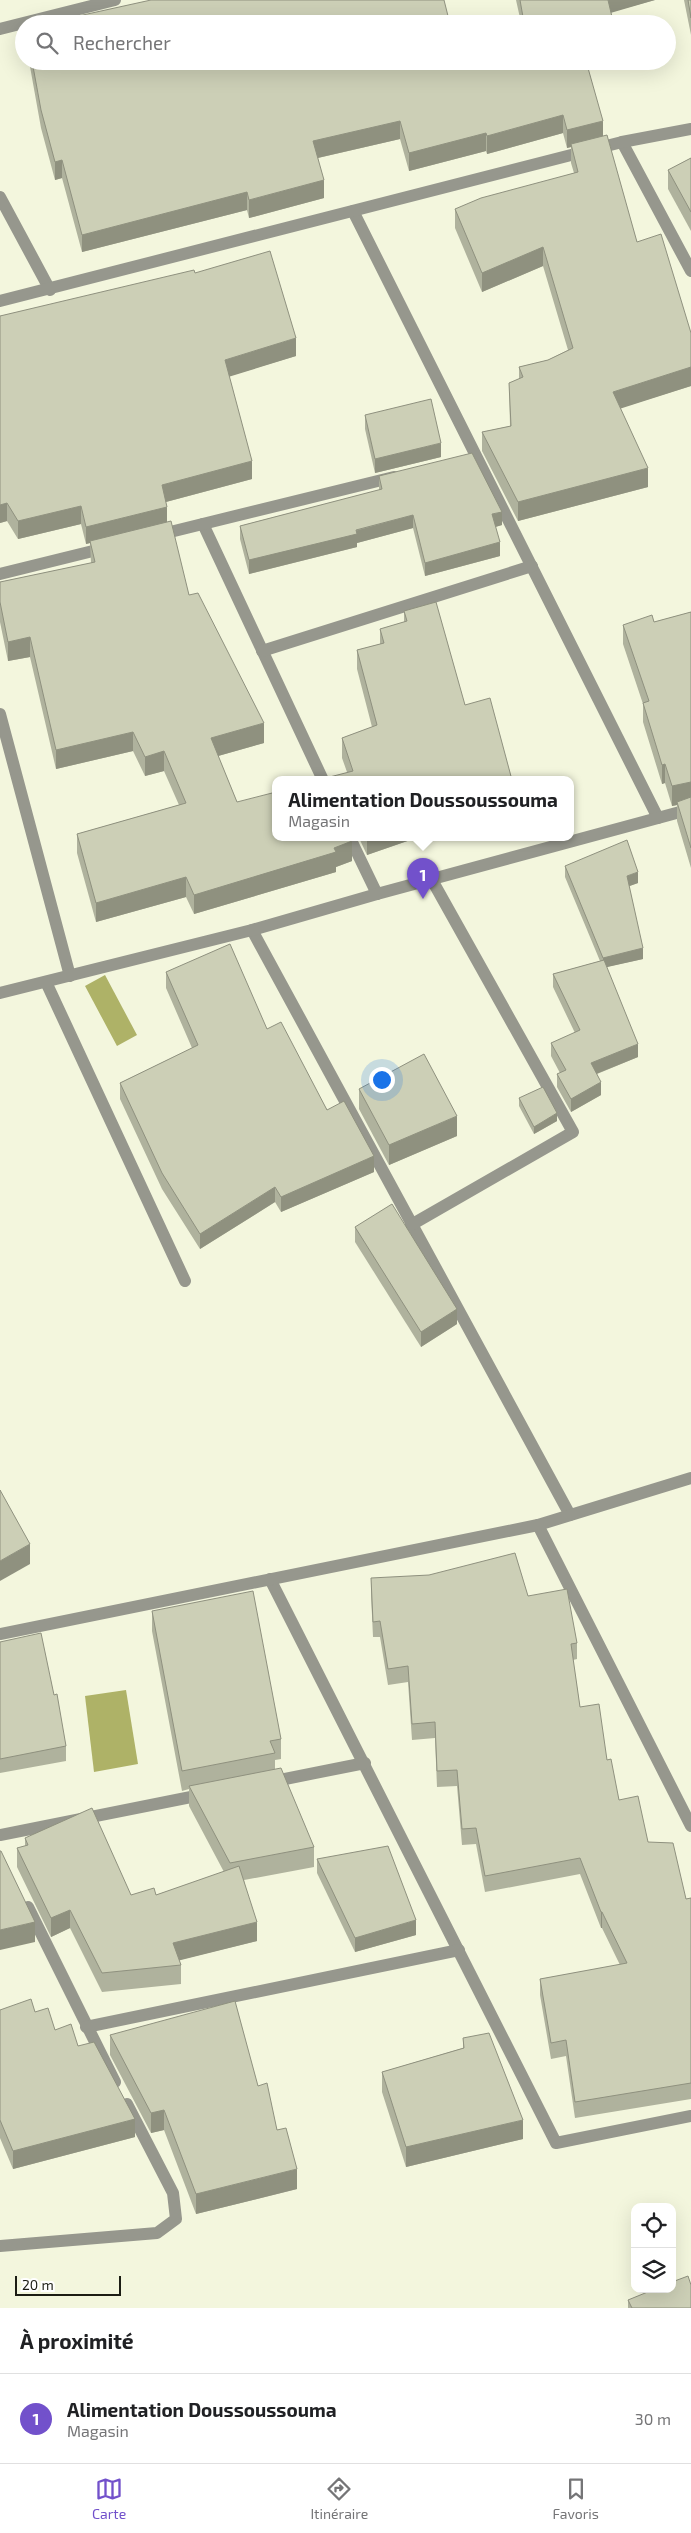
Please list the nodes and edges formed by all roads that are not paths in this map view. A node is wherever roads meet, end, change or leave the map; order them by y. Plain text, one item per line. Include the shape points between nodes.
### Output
1 (115, 0) edge
2 (56, 15) edge
3 (15, 25) edge
4 (0, 29) edge
5 (691, 129) edge
6 (622, 142) junction
7 (0, 196) edge
8 (353, 211) junction
9 (691, 271) edge
10 (50, 290) junction
11 (0, 301) edge
12 (410, 473) edge
13 (202, 524) junction
14 (145, 538) edge
15 (116, 546) edge
16 (532, 566) junction
17 (0, 574) edge
18 (262, 651) junction
19 (0, 714) edge
20 (321, 776) edge
21 (691, 809) edge
22 (658, 818) junction
23 (351, 841) edge
24 (432, 880) junction
25 (377, 894) junction
26 (252, 930) junction
27 (70, 976) junction
28 (46, 982) junction
29 (0, 993) edge
30 (411, 1224) junction
31 (185, 1281) dead end
32 (691, 1478) edge
33 (570, 1515) junction
34 (538, 1525) junction
35 (270, 1579) junction
36 (0, 1634) edge
37 (365, 1763) junction
38 (259, 1784) edge
39 (221, 1791) edge
40 (691, 1826) edge
41 (0, 1835) edge
42 (22, 1894) edge
43 (459, 1950) junction
44 (86, 2027) junction
45 (691, 2116) edge
46 (0, 2246) edge

1 - 2 street
3 - 4 street
5 - 6 street
6 - 8 street
6 - 9 street
7 - 10 street
8 - 10 street
8 - 16 street via 472,458
10 - 11 street
12 - 13 street
13 - 14 street
13 - 18 street
15 - 17 street
16 - 18 street
16 - 22 street
18 - 20 street
19 - 27 street
21 - 22 street
22 - 24 street
23 - 25 street
24 - 25 street
24 - 30 street via 573,1132
25 - 26 street
26 - 27 street
26 - 30 street
27 - 28 street
28 - 29 street
28 - 31 street
30 - 33 street
32 - 33 street
33 - 34 street
34 - 35 street
34 - 40 street
35 - 36 street
35 - 37 street
37 - 38 street
37 - 43 street
39 - 41 street
42 - 44 street
43 - 44 street
43 - 45 street via 556,2143
44 - 46 street via 173,2193 176,2219 157,2233

